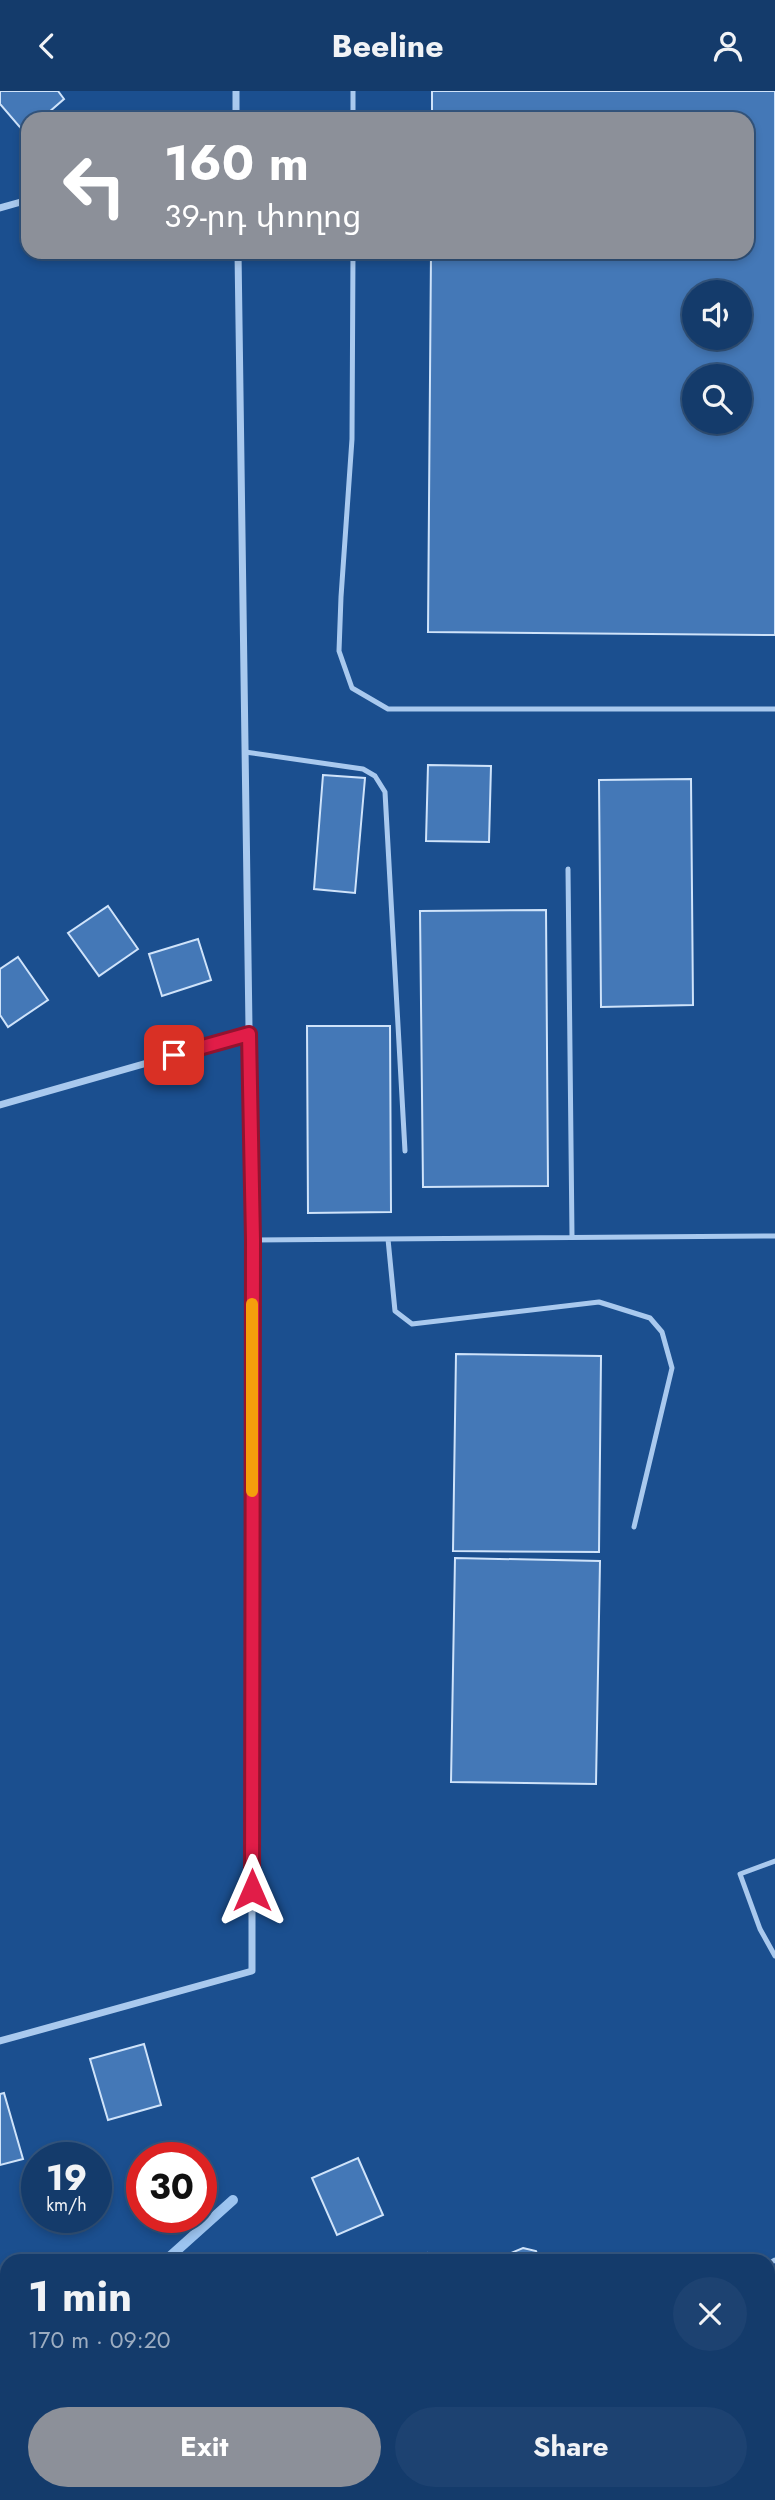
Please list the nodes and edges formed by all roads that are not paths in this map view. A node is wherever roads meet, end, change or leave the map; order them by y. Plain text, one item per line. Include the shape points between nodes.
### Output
1 (236, 91) edge
2 (353, 91) edge
3 (236, 112) edge
4 (353, 112) edge
5 (21, 202) edge
6 (0, 208) edge
7 (238, 259) edge
8 (352, 259) edge
9 (775, 709) edge
10 (245, 752) junction
11 (568, 869) dead end
12 (249, 1034) junction
13 (0, 1105) edge
14 (405, 1151) dead end
15 (775, 1235) edge
16 (572, 1236) junction
17 (388, 1239) junction
18 (253, 1240) junction
19 (634, 1527) dead end
20 (775, 1861) edge
21 (775, 1956) edge
22 (0, 2041) edge

1 - 3 street
2 - 4 lane
5 - 6 street
7 - 10 street
8 - 9 lane via 352,439 339,651 352,688 388,709
10 - 12 street
10 - 14 lane via 363,769 375,776 385,792
11 - 16 lane
12 - 13 street
12 - 18 street
15 - 16 lane
16 - 17 lane
17 - 18 lane
17 - 19 lane via 395,1311 412,1324 598,1302 650,1318 662,1332 672,1368
18 - 22 street via 252,1971
20 - 21 lane via 740,1874

